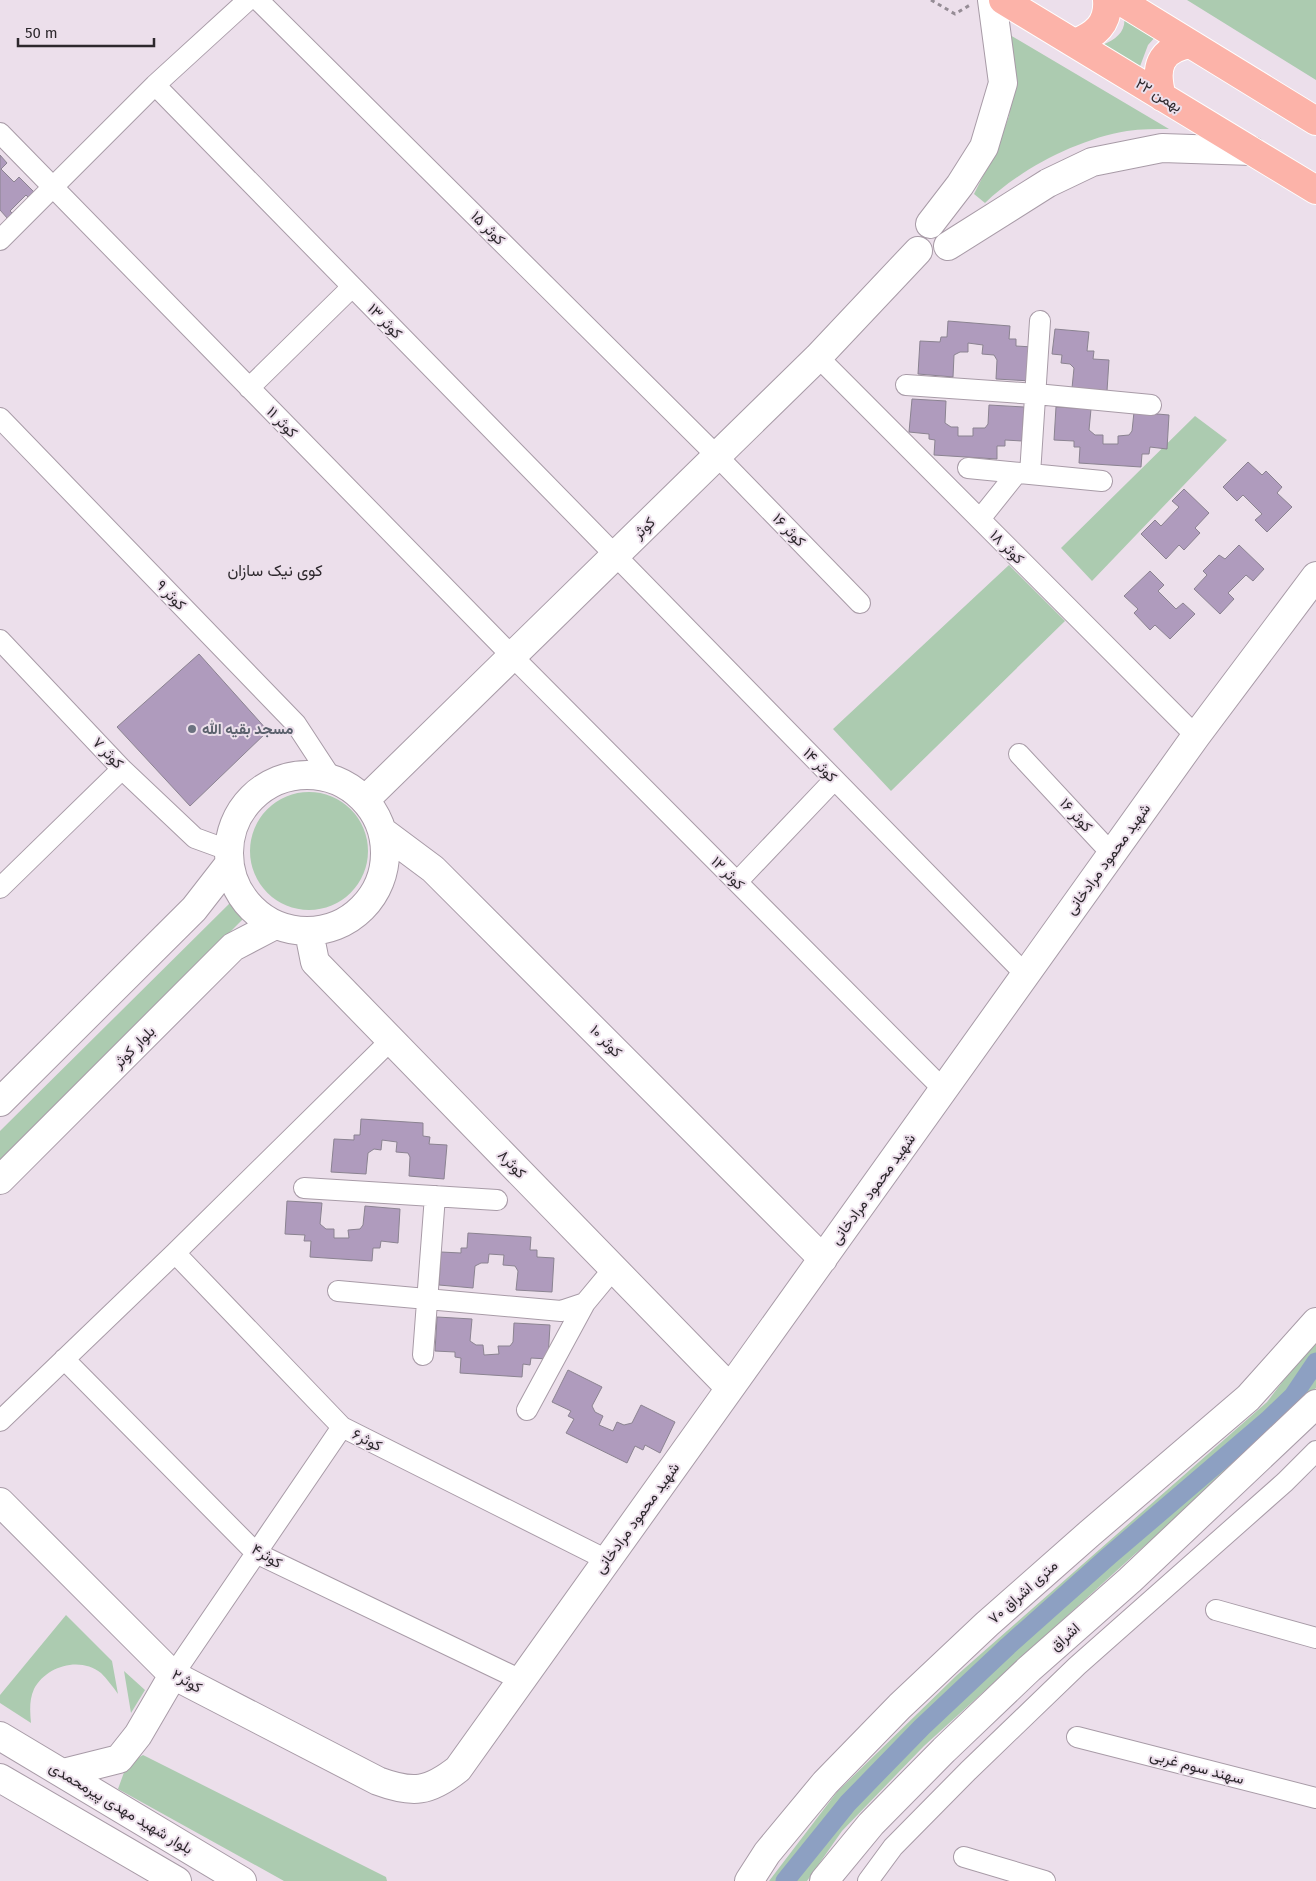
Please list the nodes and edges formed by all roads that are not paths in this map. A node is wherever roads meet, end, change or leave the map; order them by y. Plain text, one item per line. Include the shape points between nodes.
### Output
1 (248, 0) edge
2 (258, 0) edge
3 (1003, 0) edge
4 (1107, 0) edge
5 (1119, 0) edge
6 (982, 2) edge
7 (1075, 43) junction
8 (1191, 44) junction
9 (155, 85) junction
10 (1162, 97) junction
11 (1316, 121) edge
12 (0, 133) edge
13 (1252, 151) junction
14 (52, 187) junction
15 (1316, 190) edge
16 (930, 224) junction
17 (0, 240) edge
18 (948, 246) junction
19 (918, 251) junction
20 (352, 287) junction
21 (1040, 321) dead end
22 (818, 357) junction
23 (906, 385) dead end
24 (250, 388) junction
25 (1036, 394) junction
26 (1151, 405) dead end
27 (1, 421) edge
28 (717, 456) junction
29 (968, 468) dead end
30 (1023, 474) junction
31 (1102, 481) dead end
32 (980, 519) junction
33 (615, 556) junction
34 (1316, 576) edge
35 (860, 603) dead end
36 (0, 640) edge
37 (512, 656) junction
38 (1196, 736) junction
39 (1019, 754) dead end
40 (122, 769) junction
41 (332, 779) junction
42 (834, 780) junction
43 (365, 800) junction
44 (382, 831) junction
45 (1112, 854) junction
46 (228, 857) junction
47 (737, 882) junction
48 (0, 888) edge
49 (275, 925) junction
50 (309, 932) junction
51 (1026, 975) junction
52 (391, 1040) junction
53 (944, 1090) junction
54 (0, 1102) edge
55 (0, 1180) edge
56 (304, 1188) dead end
57 (435, 1196) junction
58 (497, 1200) dead end
59 (175, 1253) junction
60 (823, 1259) junction
61 (614, 1268) junction
62 (338, 1292) dead end
63 (427, 1299) junction
64 (585, 1303) junction
65 (1316, 1322) edge
66 (423, 1355) dead end
67 (64, 1359) junction
68 (730, 1388) junction
69 (1316, 1404) edge
70 (527, 1410) dead end
71 (0, 1421) edge
72 (342, 1427) junction
73 (1316, 1451) edge
74 (0, 1502) edge
75 (256, 1553) junction
76 (607, 1560) junction
77 (1216, 1610) dead end
78 (1316, 1638) edge
79 (173, 1675) junction
80 (522, 1680) junction
81 (0, 1736) edge
82 (1078, 1736) dead end
83 (62, 1773) junction
84 (0, 1778) edge
85 (420, 1789) joint
86 (1316, 1798) edge
87 (964, 1857) dead end
88 (177, 1881) edge
89 (242, 1881) edge
90 (749, 1881) edge
91 (824, 1881) edge
92 (868, 1881) edge
93 (1045, 1881) edge

1 - 9 street
2 - 28 street, ۱۵ کوثر
3 - 7 highway, ۲۲ بهمن
4 - 7 highway via 1107,12 1097,32
5 - 8 highway
6 - 16 main road via 1003,83 984,147
7 - 10 highway, ۲۲ بهمن
8 - 10 highway via 1170,51 1162,59 1157,81
8 - 11 highway
9 - 14 street
9 - 20 street, کوثر ۱۳
10 - 13 highway, ۲۲ بهمن
12 - 14 street, کوثر ۱۱
13 - 15 highway, ۲۲ بهمن
13 - 18 main road via 1162,148 1092,162 1048,182
14 - 17 street
14 - 24 street, کوثر ۱۱
16 - 18 main road via 945,230
16 - 19 main road via 918,231 915,238
18 - 19 main road via 944,252 931,258
19 - 22 main road, کوثر
20 - 24 street
20 - 33 street, کوثر ۱۳
21 - 25 street
22 - 28 main road, کوثر
22 - 32 street, کوثر ۱۸
23 - 25 street
24 - 37 street, کوثر ۱۱
25 - 26 street
25 - 30 street
27 - 41 street, کوثر ۹ via 296,724
28 - 33 main road, کوثر
28 - 35 street, کوثر ۱۶
29 - 30 street
30 - 31 street
30 - 32 street
32 - 38 street, کوثر ۱۸
33 - 37 main road, کوثر
33 - 42 street, کوثر ۱۴
34 - 38 main road, شهید محمود مرادخانی
36 - 40 street, کوثر ۷
37 - 43 main road, کوثر
37 - 47 street, کوثر ۱۲
38 - 45 main road, شهید محمود مرادخانی
39 - 45 street, کوثر ۱۶
40 - 46 street, کوثر ۷ via 196,838
40 - 48 street
41 - 43 main road
41 - 46 main road via 290,776 271,783 254,795 240,811 231,830
42 - 47 street
42 - 51 street, کوثر ۱۴
43 - 44 main road
44 - 50 main road via 386,852 376,891 348,920 329,929
44 - 60 main road, کوثر ۱۰ via 434,869
45 - 51 main road, شهید محمود مرادخانی
46 - 49 main road via 234,883 244,901
46 - 54 main road via 194,909
47 - 53 street, کوثر ۱۲
49 - 50 main road
49 - 55 main road, بلوار کوثر via 233,947
50 - 52 main road, کوثر۸ via 315,962
51 - 53 main road, شهید محمود مرادخانی
52 - 59 street
52 - 61 main road, کوثر۸
53 - 60 main road, شهید محمود مرادخانی
56 - 57 street
57 - 58 street
57 - 63 street
59 - 67 street
59 - 72 street, کوثر۶
60 - 68 main road, شهید محمود مرادخانی
61 - 64 street
61 - 68 main road, کوثر۸
62 - 63 street
63 - 64 street via 561,1311
63 - 66 street
64 - 70 street
65 - 90 main road, ۷۰ متری اشراق via 1248,1398 987,1624 900,1706 825,1783 767,1853
67 - 71 street
67 - 75 street, کوثر۴
68 - 76 main road, شهید محمود مرادخانی
69 - 91 main road, اشراق via 944,1750 871,1824
72 - 75 street
72 - 76 street, کوثر۶
73 - 92 street via 1078,1666 982,1758 893,1847
74 - 79 main road, کوثر۲
75 - 79 street
75 - 80 street, کوثر۴
76 - 80 main road, شهید محمود مرادخانی
77 - 78 street
79 - 83 main road via 138,1735 119,1759
79 - 85 main road, کوثر۲ via 378,1781 398,1789
80 - 85 main road, شهید محمود مرادخانی via 458,1769 441,1782
81 - 83 main road, بلوار شهید مهدی پیرمحمدی
82 - 86 street, سهند سوم غربی
83 - 89 main road, بلوار شهید مهدی پیرمحمدی
84 - 88 main road
87 - 93 street

